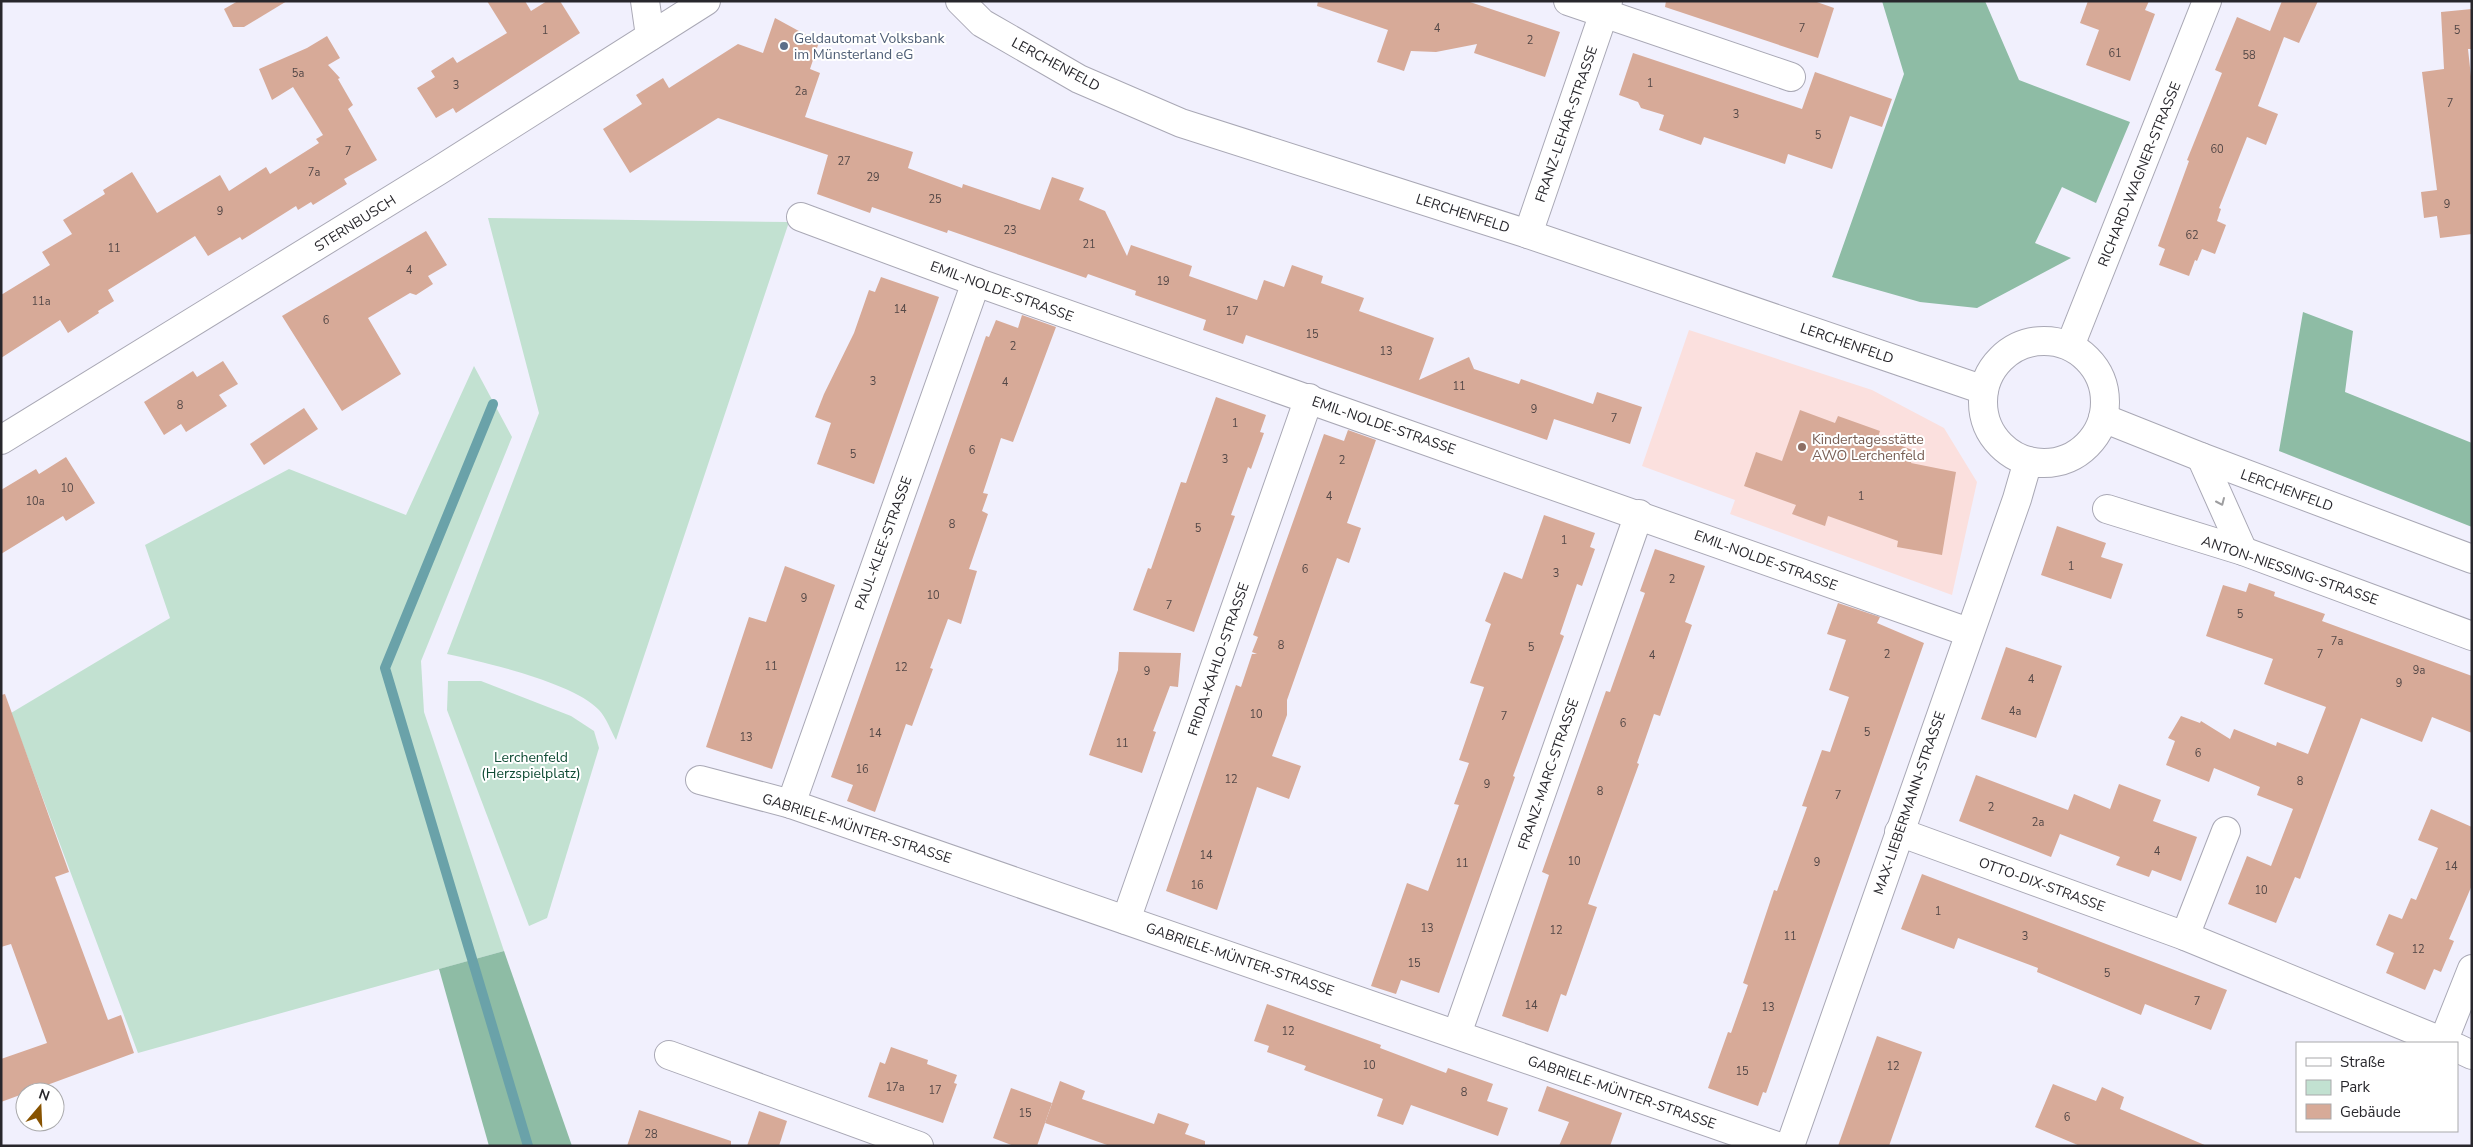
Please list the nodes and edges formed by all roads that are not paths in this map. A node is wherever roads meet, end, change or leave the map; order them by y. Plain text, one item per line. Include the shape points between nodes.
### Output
1 (645, 1) edge
2 (706, 1) edge
3 (960, 1) edge
4 (1568, 1) edge
5 (2207, 1) edge
6 (1606, 8) edge
7 (650, 36) junction
8 (1791, 77) dead end
9 (801, 217) dead end
10 (1528, 234) junction
11 (976, 282) junction
12 (2070, 346) junction
13 (1984, 390) junction
14 (1309, 398) junction
15 (2103, 418) junction
16 (1, 440) edge
17 (2201, 458) junction
18 (2028, 461) junction
19 (2107, 509) dead end
20 (1639, 514) junction
21 (2243, 552) junction
22 (2472, 559) edge
23 (1968, 632) junction
24 (2472, 636) edge
25 (700, 780) dead end
26 (791, 804) junction
27 (2226, 831) dead end
28 (1899, 832) junction
29 (1126, 920) junction
30 (2185, 936) junction
31 (2472, 970) edge
32 (1457, 1034) junction
33 (2443, 1042) edge
34 (2449, 1042) edge
35 (2458, 1049) edge
36 (2472, 1055) edge
37 (669, 1056) dead end
38 (919, 1146) edge
39 (1776, 1146) edge
40 (1790, 1146) edge

1 - 7 street
2 - 7 street, STERNBUSCH
3 - 10 street, LERCHENFELD via 982,23 1079,79 1181,123
4 - 6 street
5 - 12 street, RICHARD-WAGNER-STRASSE
6 - 8 street
6 - 10 street, FRANZ-LEHÁR-STRASSE
7 - 16 street, STERNBUSCH via 429,177
9 - 11 street, EMIL-NOLDE-STRASSE
10 - 13 street, LERCHENFELD
11 - 14 street, EMIL-NOLDE-STRASSE
11 - 26 street, PAUL-KLEE-STRASSE
12 - 13 street via 2049,341 2027,343 2007,353 1992,369
12 - 15 street via 2088,359 2100,376 2105,397
13 - 18 street via 1984,412 1992,434 2007,451
14 - 20 street, EMIL-NOLDE-STRASSE
14 - 29 street, FRIDA-KAHLO-STRASSE
15 - 17 street, LERCHENFELD
15 - 18 street via 2095,436 2082,450 2066,459 2047,463
17 -> 21 street
17 - 22 street, LERCHENFELD
18 - 23 street, MAX-LIEBERMANN-STRASSE
19 - 21 street, ANTON-NIESSING-STRASSE
20 - 23 street, EMIL-NOLDE-STRASSE
20 - 32 street, FRANZ-MARC-STRASSE
21 - 24 street, ANTON-NIESSING-STRASSE
23 - 28 street, MAX-LIEBERMANN-STRASSE
25 - 26 street, GABRIELE-MÜNTER-STRASSE
26 - 29 street, GABRIELE-MÜNTER-STRASSE
27 - 30 street
28 - 30 street, OTTO-DIX-STRASSE
28 - 40 street, MAX-LIEBERMANN-STRASSE
29 - 32 street, GABRIELE-MÜNTER-STRASSE
30 - 33 street, OTTO-DIX-STRASSE
31 - 34 street
32 - 39 street, GABRIELE-MÜNTER-STRASSE
35 - 36 street, OTTO-DIX-STRASSE
37 - 38 street

